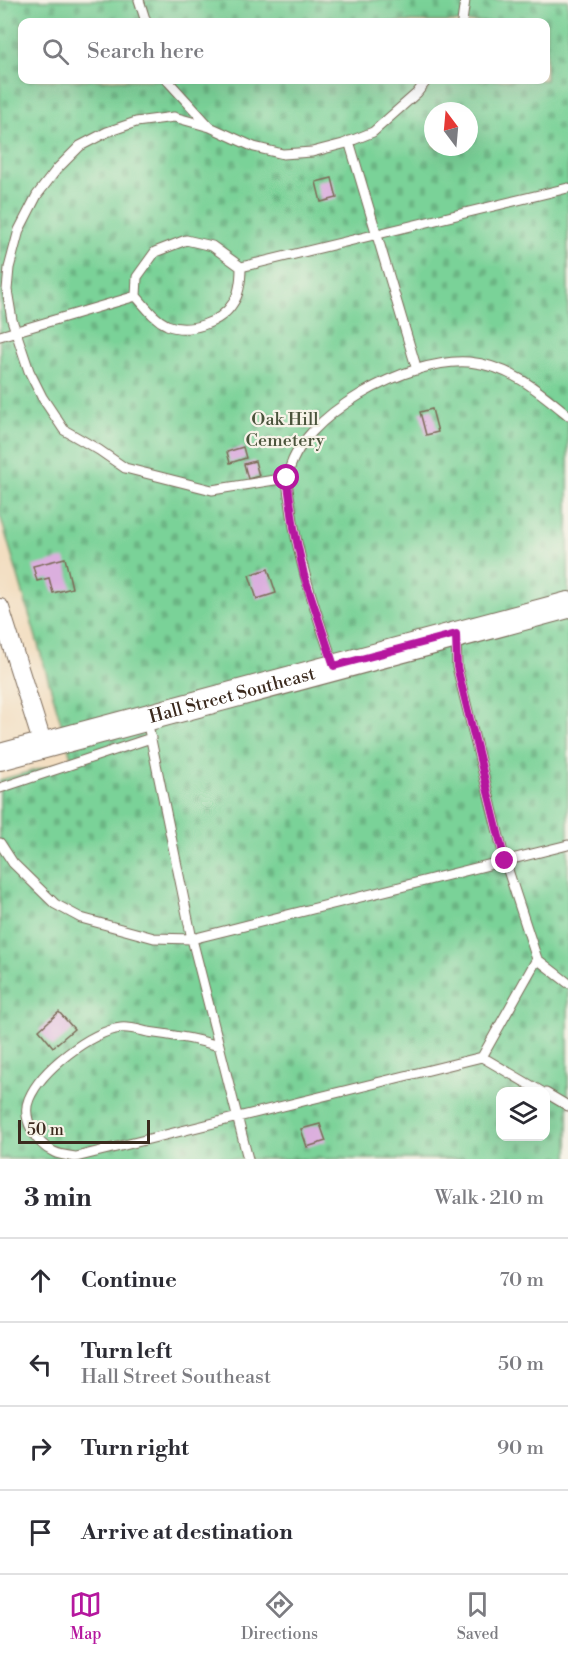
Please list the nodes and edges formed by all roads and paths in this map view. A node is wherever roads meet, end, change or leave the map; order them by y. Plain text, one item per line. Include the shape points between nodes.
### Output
1 (139, 0) edge
2 (465, 0) edge
3 (145, 18) edge
4 (463, 18) edge
5 (171, 84) edge
6 (424, 84) edge
7 (210, 127) junction
8 (349, 141) junction
9 (568, 188) edge
10 (377, 234) junction
11 (241, 267) junction
12 (136, 296) junction
13 (16, 332) junction
14 (0, 336) edge
15 (417, 370) junction
16 (568, 415) edge
17 (287, 478) junction
18 (568, 605) edge
19 (0, 608) edge
20 (456, 634) junction
21 (334, 666) junction
22 (149, 728) junction
23 (43, 745) junction
24 (0, 757) edge
25 (0, 788) edge
26 (0, 843) edge
27 (568, 845) edge
28 (505, 861) junction
29 (192, 939) junction
30 (537, 959) junction
31 (568, 983) edge
32 (219, 1046) junction
33 (482, 1058) junction
34 (535, 1087) edge
35 (550, 1096) edge
36 (568, 1106) edge
37 (237, 1118) junction
38 (248, 1159) edge

1 - 3 lane
2 - 4 lane
5 - 7 lane
6 - 8 lane via 373,132
7 - 8 lane via 254,147 282,154 312,152
7 - 13 lane via 174,117 136,123 80,146 57,169 37,195 19,230 9,268 7,290
8 - 10 lane
9 - 10 lane
10 - 11 lane
10 - 15 lane
11 - 12 lane via 212,246 186,240 155,252 137,277
11 - 12 lane via 233,303 217,320 190,328 167,325
12 - 13 lane
13 - 14 lane
13 - 17 lane via 42,398 64,429 124,468 212,490
15 - 16 lane via 440,362 470,362 497,368 527,382
15 - 17 lane via 375,385 322,422 293,456
17 - 21 lane via 304,575
18 - 20 main road, Hall Street Southeast
19 - 23 street
20 - 21 main road, Hall Street Southeast
20 - 28 lane via 457,667
21 - 22 main road, Hall Street Southeast
22 - 23 main road, Hall Street Southeast
22 - 25 lane
22 - 29 lane
23 - 24 main road, Hall Street Southeast
26 - 29 lane via 13,863 55,904 81,918 154,938
27 - 28 lane
28 - 29 lane
28 - 30 lane
29 - 32 lane
30 - 31 lane
30 - 33 lane
32 - 37 lane
32 - 37 lane via 123,1028 100,1033 81,1044 41,1081 29,1100 28,1119 36,1139 54,1153 76,1157
33 - 34 lane
33 - 37 lane
35 - 36 lane
37 - 38 lane

